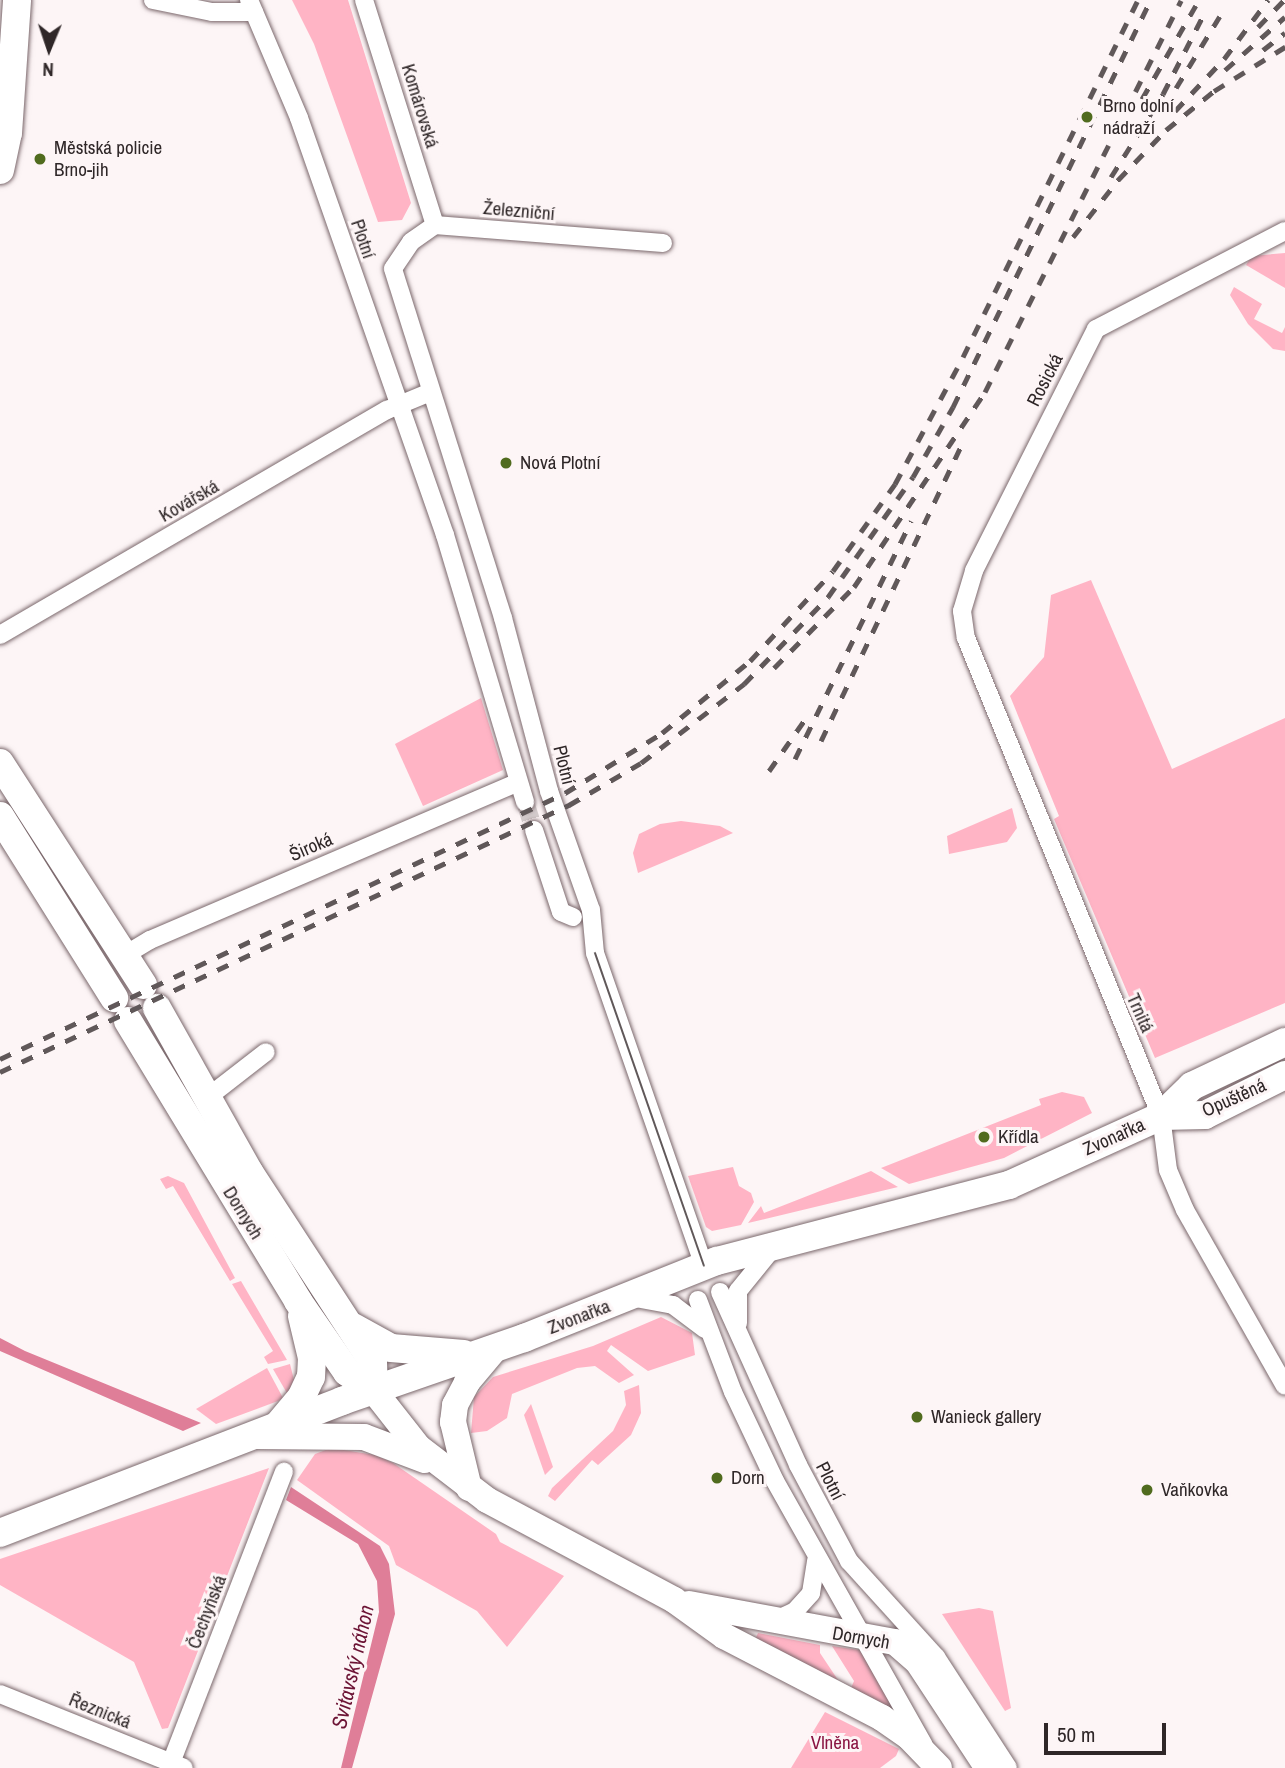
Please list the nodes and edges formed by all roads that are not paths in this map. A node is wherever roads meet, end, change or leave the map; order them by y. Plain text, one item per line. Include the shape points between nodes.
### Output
1 (17, 0) edge
2 (364, 0) edge
3 (161, 2) edge
4 (252, 6) edge
5 (0, 170) edge
6 (435, 225) junction
7 (1285, 231) edge
8 (663, 243) dead end
9 (429, 393) junction
10 (398, 403) junction
11 (0, 635) edge
12 (970, 647) joint
13 (0, 763) edge
14 (516, 783) junction
15 (525, 802) tunnel mouth
16 (0, 816) edge
17 (534, 830) tunnel mouth
18 (573, 917) dead end
19 (125, 955) junction
20 (1285, 1042) edge
21 (266, 1052) dead end
22 (1285, 1075) edge
23 (208, 1097) junction
24 (1161, 1116) junction
25 (778, 1242) junction
26 (704, 1266) junction
27 (720, 1292) dead end
28 (630, 1297) junction
29 (698, 1300) dead end
30 (298, 1301) junction
31 (344, 1321) junction
32 (739, 1329) junction
33 (708, 1331) junction
34 (487, 1352) junction
35 (1285, 1386) edge
36 (374, 1391) junction
37 (265, 1433) junction
38 (442, 1467) junction
39 (284, 1471) dead end
40 (469, 1488) junction
41 (0, 1533) edge
42 (816, 1560) junction
43 (674, 1600) junction
44 (770, 1623) junction
45 (914, 1632) joint
46 (864, 1636) junction
47 (0, 1694) edge
48 (934, 1762) edge
49 (175, 1766) edge
50 (988, 1768) edge
51 (1009, 1768) edge

1 - 5 main road via 8,133
2 - 6 street, Komárovská
3 - 4 street via 212,12
4 - 10 street, Plotní via 299,118
6 - 8 street, Železniční
6 - 9 street, Plotní via 411,242 393,269
7 - 12 street, Rosická via 1096,329 969,583 962,611
9 - 10 street, Kovářská
9 - 26 street, Plotní via 485,558 549,791 591,910 595,953
10 - 11 street, Kovářská
10 - 14 street, Plotní via 459,580
12 - 24 street, Trnitá
13 - 19 main road, Dornych
14 - 15 street, Plotní
14 - 19 street, Široká via 150,940
16 - 30 main road, Dornych
17 - 18 street via 561,912
19 - 23 main road, Dornych
20 - 24 main road, Opuštěná via 1192,1086
21 - 23 street
22 - 24 main road, Opuštěná via 1205,1115
23 - 31 main road, Dornych via 241,1159
24 - 25 main road, Zvonařka via 999,1188
24 - 35 street, Trnitá via 1168,1170 1185,1210
25 - 26 main road, Zvonařka
25 - 32 street, Plotní via 738,1291
26 - 28 main road, Zvonařka
27 - 32 street, Plotní
28 - 33 street via 673,1305 691,1314
28 - 34 main road, Zvonařka
29 - 33 street
30 - 36 main road, Dornych via 347,1372
30 - 37 main road via 312,1358 310,1377 301,1398
31 - 34 main road via 376,1341 404,1351
31 - 36 main road, Dornych via 373,1362
32 - 45 street, Plotní via 798,1465 849,1561
33 - 42 street via 760,1451
34 - 36 main road, Zvonařka
34 - 40 main road via 455,1405 453,1422
36 - 37 main road, Zvonařka
36 - 38 main road, Dornych via 391,1417
37 - 38 main road via 364,1437
37 - 41 main road, Zvonařka
38 - 40 main road, Dornych
39 - 49 street, Čechyňská
40 - 43 main road, Dornych via 533,1528
42 - 44 street via 816,1581 808,1598 790,1615
42 - 46 street
43 - 44 main road, Dornych
43 - 48 main road, Dornych via 724,1636 892,1725
44 - 46 main road, Dornych
45 - 51 street, Dornych
46 - 48 street
46 - 50 main road, Dornych via 895,1642 914,1657
47 - 49 street, Řeznická

